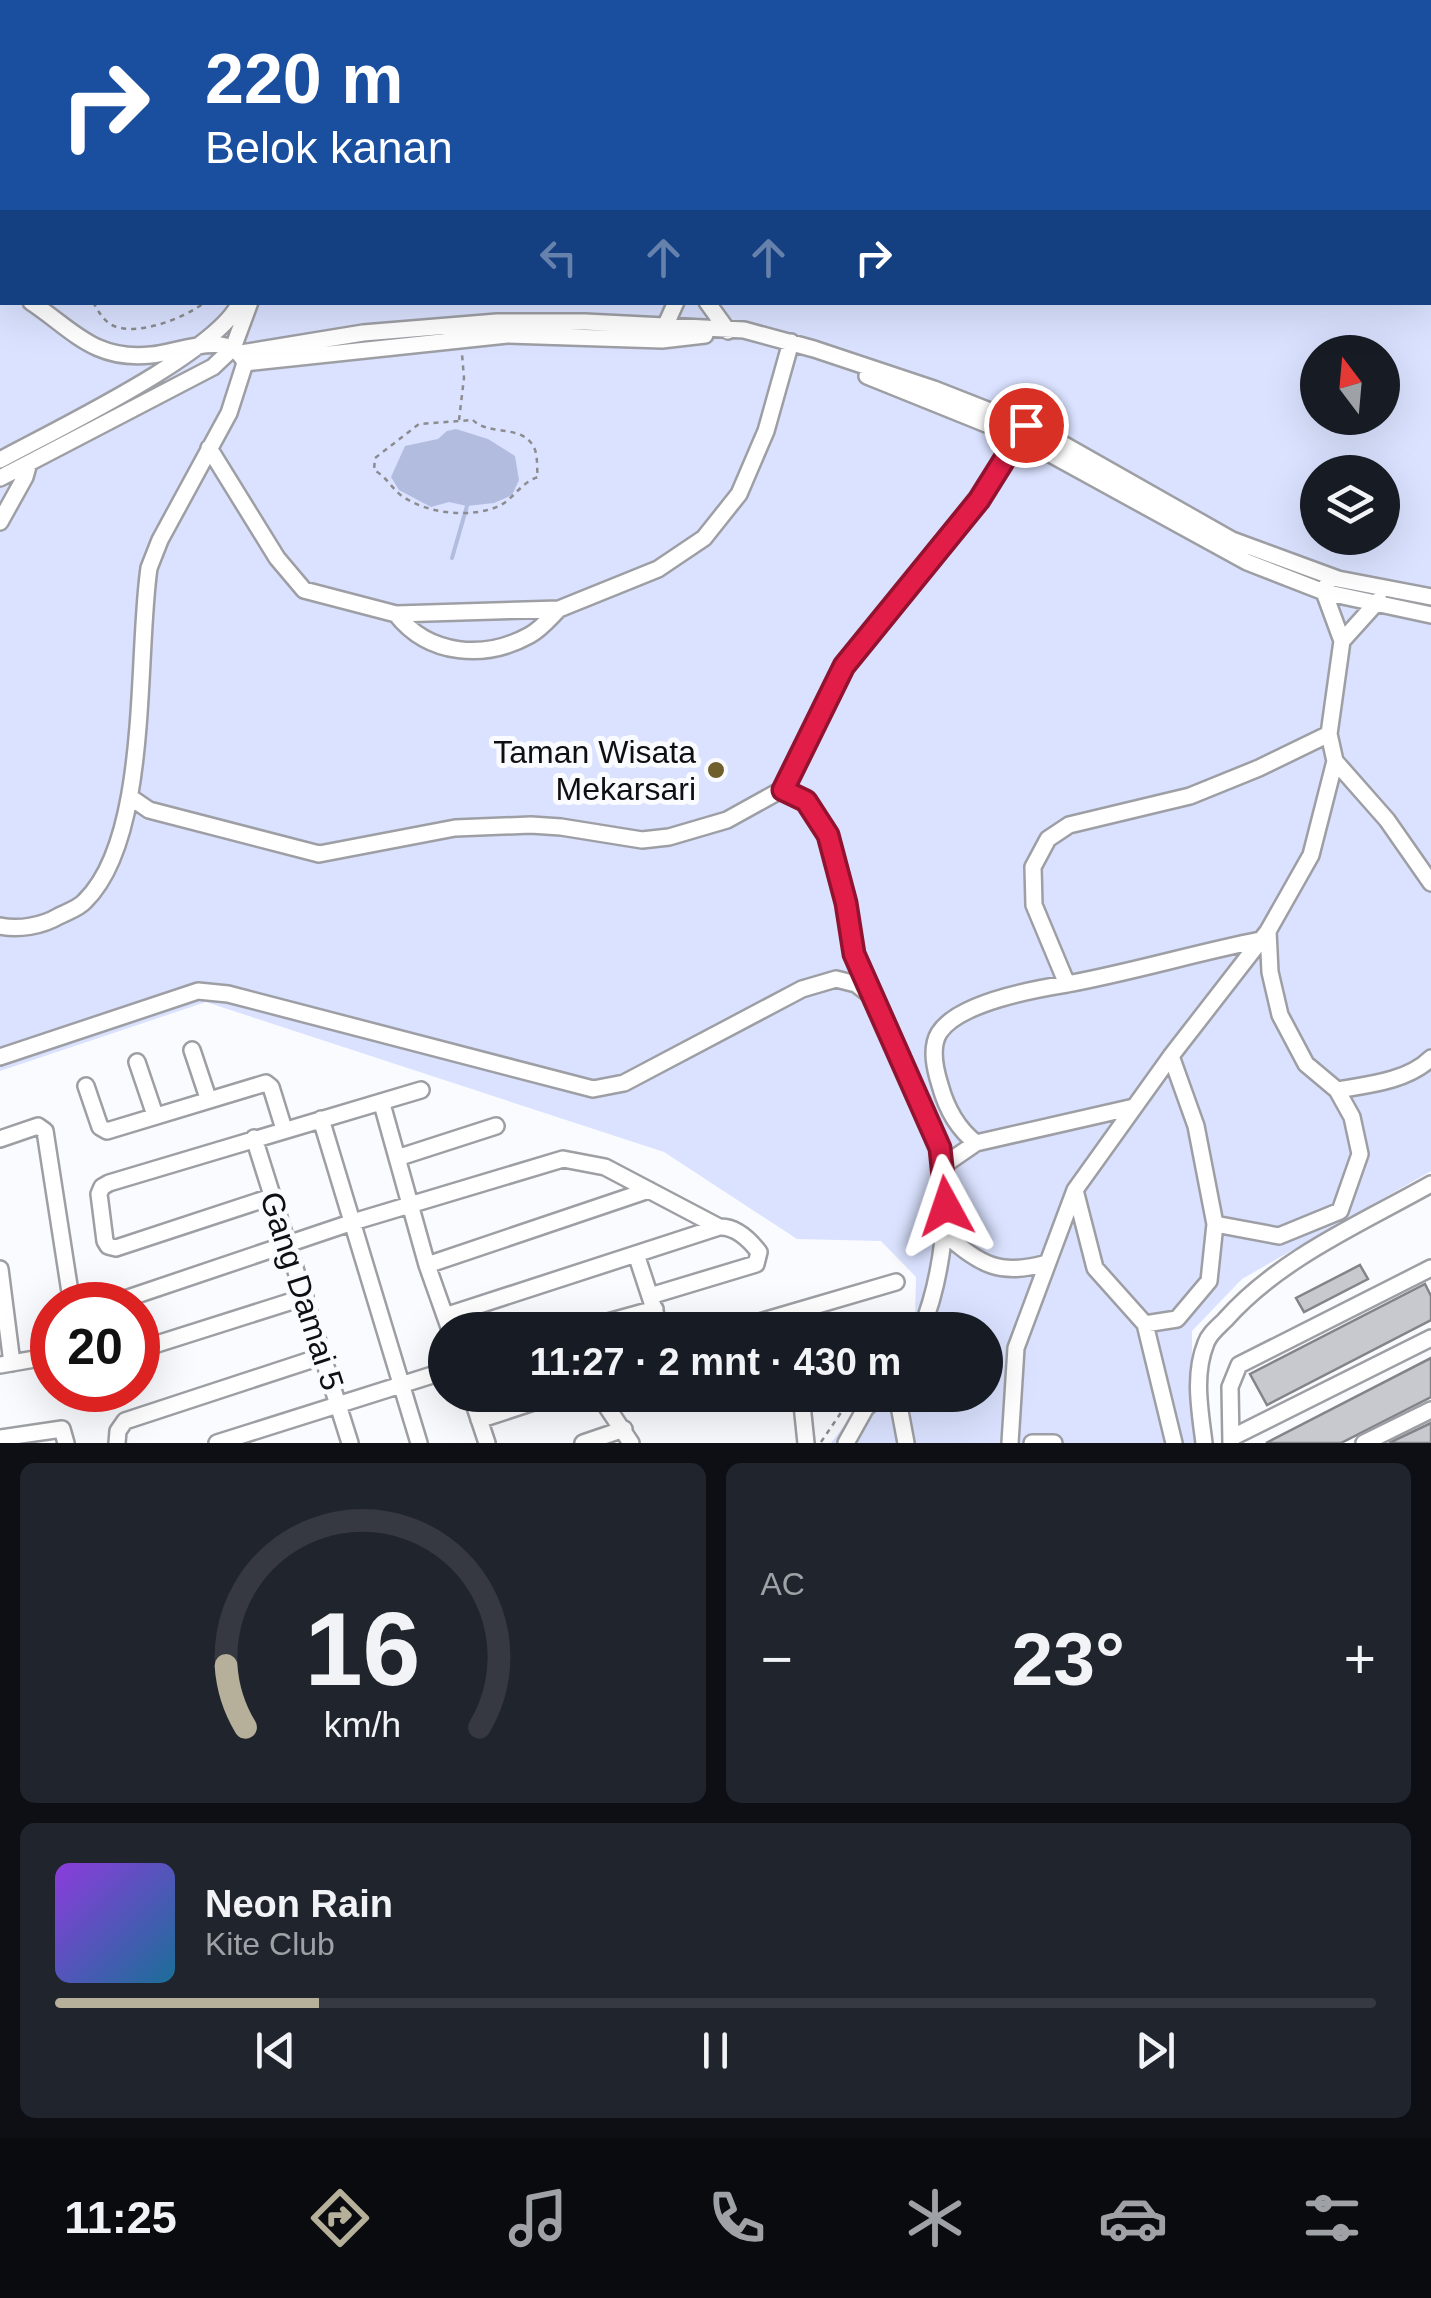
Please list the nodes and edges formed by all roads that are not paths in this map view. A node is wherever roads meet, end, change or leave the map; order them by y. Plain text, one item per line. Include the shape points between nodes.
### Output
1 (35, 305) edge
2 (238, 305) edge
3 (249, 305) edge
4 (675, 305) edge
5 (709, 305) edge
6 (663, 332) junction
7 (728, 332) junction
8 (203, 345) junction
9 (790, 347) junction
10 (240, 355) junction
11 (1024, 431) junction
12 (210, 448) junction
13 (0, 460) edge
14 (29, 463) junction
15 (0, 478) edge
16 (0, 522) edge
17 (1326, 584) junction
18 (1382, 588) junction
19 (1428, 593) edge
20 (1377, 605) junction
21 (559, 609) junction
22 (396, 614) junction
23 (1431, 615) edge
24 (1342, 642) junction
25 (1328, 734) junction
26 (1335, 761) junction
27 (783, 790) junction
28 (130, 797) junction
29 (1431, 883) edge
30 (0, 926) edge
31 (1264, 936) junction
32 (1067, 984) junction
33 (870, 995) junction
34 (192, 1050) dead end
35 (1171, 1056) junction
36 (0, 1057) edge
37 (1431, 1058) edge
38 (137, 1062) dead end
39 (86, 1086) dead end
40 (420, 1090) dead end
41 (1337, 1090) junction
42 (208, 1098) junction
43 (382, 1104) junction
44 (1134, 1107) junction
45 (154, 1115) junction
46 (322, 1119) junction
47 (496, 1126) dead end
48 (284, 1129) junction
49 (254, 1138) junction
50 (0, 1140) edge
51 (976, 1144) junction
52 (397, 1158) junction
53 (944, 1165) junction
54 (1431, 1184) edge
55 (649, 1190) junction
56 (1075, 1190) junction
57 (270, 1197) junction
58 (410, 1208) junction
59 (354, 1222) junction
60 (1215, 1224) junction
61 (719, 1227) junction
62 (945, 1234) junction
63 (287, 1246) junction
64 (636, 1254) junction
65 (1047, 1263) junction
66 (427, 1265) junction
67 (0, 1269) edge
68 (1429, 1274) edge
69 (69, 1282) edge
70 (896, 1282) dead end
71 (160, 1288) edge
72 (305, 1296) junction
73 (652, 1303) junction
74 (792, 1311) joint
75 (444, 1312) edge
76 (478, 1312) edge
77 (628, 1312) edge
78 (655, 1312) edge
79 (789, 1312) edge
80 (928, 1312) edge
81 (1145, 1324) junction
82 (1431, 1338) edge
83 (160, 1343) edge
84 (323, 1356) junction
85 (6, 1364) edge
86 (428, 1377) edge
87 (400, 1386) junction
88 (338, 1404) junction
89 (1431, 1410) edge
90 (476, 1412) edge
91 (503, 1412) edge
92 (612, 1412) edge
93 (803, 1412) edge
94 (863, 1412) edge
95 (900, 1412) edge
96 (479, 1420) junction
97 (628, 1436) edge
98 (0, 1438) edge
99 (1231, 1441) edge
100 (66, 1443) edge
101 (117, 1443) edge
102 (217, 1443) edge
103 (350, 1443) edge
104 (419, 1443) edge
105 (487, 1443) edge
106 (583, 1443) edge
107 (806, 1443) edge
108 (846, 1443) edge
109 (906, 1443) edge
110 (1010, 1443) edge
111 (1032, 1443) edge
112 (1054, 1443) edge
113 (1174, 1443) edge
114 (1204, 1443) edge
115 (1364, 1443) edge

1 - 8 street via 76,338 120,354 151,356
2 - 8 street
3 - 10 street
4 - 6 street
5 - 7 street
6 - 7 street
6 - 10 street
6 - 10 street via 567,322 428,326
7 - 9 street
8 - 10 street
8 - 13 street
9 - 11 street
9 - 21 street via 739,494 704,538 658,569
10 - 12 street via 234,402
10 - 14 street
11 - 17 street via 1248,562
11 - 27 street via 979,500 844,666
12 - 22 street via 304,590
12 - 28 street via 148,568
14 - 15 street
14 - 16 street
17 - 18 street
17 - 20 street
17 - 24 street
18 - 19 street
18 - 20 street
20 - 23 street
20 - 24 street
21 - 22 street
21 - 22 street via 533,634 474,654 430,642
24 - 25 street
25 - 26 street
25 - 32 street via 1190,796 1069,825 1048,839 1034,868 1034,905
26 - 29 street
26 - 31 street via 1311,855
27 - 28 street via 727,820 669,837 642,840 562,826 470,827 319,854 150,810
27 - 33 street via 806,801 828,835 854,954
28 - 30 street via 108,867 84,902 49,922
31 - 32 street
31 - 35 street
31 - 41 street via 1280,1015 1306,1064
32 - 51 street via 962,1014 940,1031 934,1050 944,1098
33 - 36 street via 836,980 802,988 624,1083 592,1089 198,991
33 - 53 street
34 - 42 street
35 - 44 street
35 - 60 street via 1196,1126
37 - 41 street via 1382,1083
38 - 45 street
39 - 45 street via 103,1130
40 - 43 street
41 - 60 street via 1360,1154 1340,1211 1279,1236
42 - 45 street
42 - 48 street via 266,1083
43 - 46 street
43 - 52 street
44 - 51 street
44 - 56 street
46 - 48 street
46 - 59 street
47 - 52 street
48 - 49 street
49 - 57 street, Gang Damai 5
49 - 57 street via 102,1188 105,1241 116,1248
50 - 69 street via 38,1126 46,1131
51 - 53 street
52 - 58 street
53 - 62 street
54 - 114 street via 1285,1266 1206,1340 1198,1398
55 - 58 street via 604,1167 563,1159
55 - 61 street
55 - 66 street
56 - 65 street
56 - 81 street via 1095,1268
57 - 63 street, Gang Damai 5
58 - 59 street
58 - 66 street
59 - 63 street
59 - 87 street
60 - 81 street via 1210,1281 1177,1320
61 - 64 street
61 - 73 street via 750,1240 760,1252 756,1264
62 - 65 street via 976,1261 1000,1269
62 - 80 street
63 - 71 street
63 - 72 street, Gang Damai 5
64 - 73 street
64 - 76 street
65 - 110 street via 1016,1348
66 - 75 street
67 - 85 street
68 - 99 street via 1239,1365 1230,1387
70 - 74 street
72 - 83 street
72 - 84 street, Gang Damai 5
73 - 77 street
73 - 78 street
74 - 79 street
81 - 113 street
82 - 99 street
84 - 88 street, Gang Damai 5
84 - 101 street via 125,1421
86 - 87 street
87 - 88 street
87 - 104 street
88 - 102 street
88 - 103 street, Gang Damai 5
89 - 115 street
90 - 96 street
91 - 96 street
92 - 97 street
93 - 107 street
94 - 108 street
95 - 109 street
96 - 105 street
97 - 106 street
98 - 100 street via 62,1429
111 - 112 street

